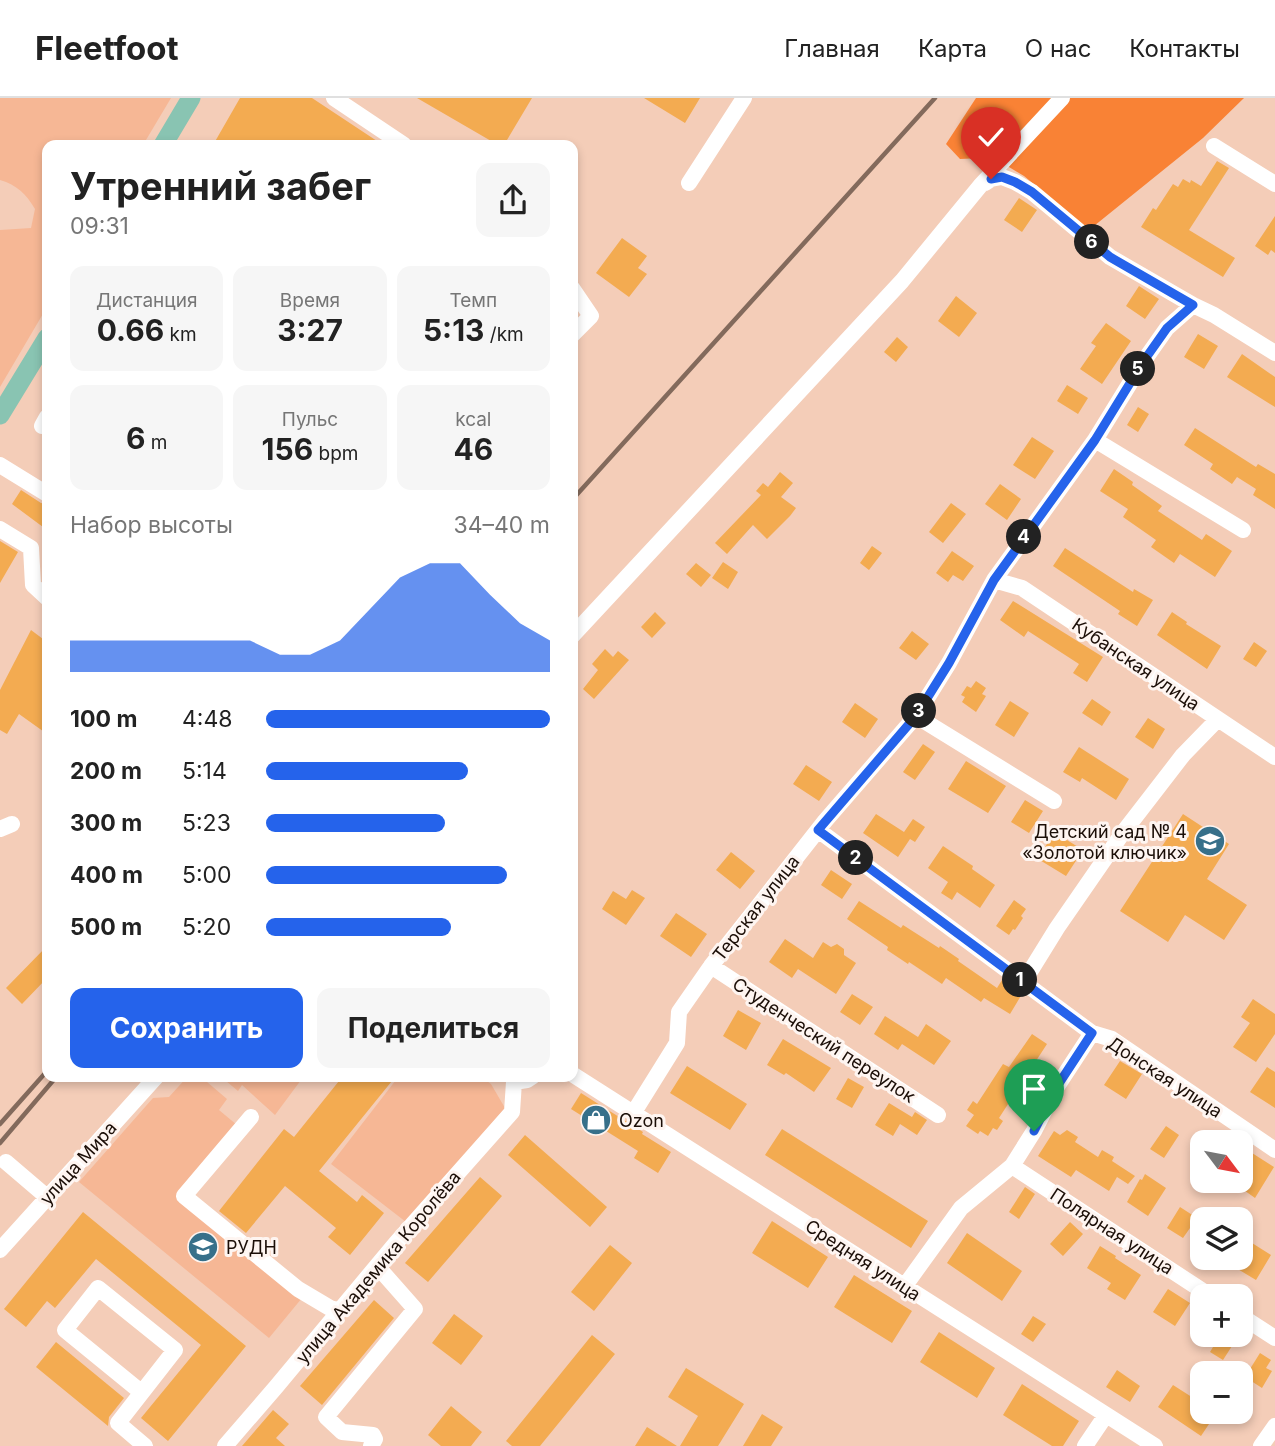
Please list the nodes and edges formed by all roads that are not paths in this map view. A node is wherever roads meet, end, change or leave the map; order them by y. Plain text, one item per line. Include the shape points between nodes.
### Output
1 (191, 98) edge
2 (334, 98) edge
3 (744, 98) edge
4 (1062, 98) edge
5 (166, 140) edge
6 (397, 140) edge
7 (1214, 146) dead end
8 (690, 183) dead end
9 (1275, 184) edge
10 (980, 186) junction
11 (578, 297) edge
12 (1193, 305) junction
13 (578, 329) edge
14 (42, 346) edge
15 (1275, 353) edge
16 (0, 415) edge
17 (1095, 440) junction
18 (0, 465) edge
19 (42, 491) edge
20 (0, 529) edge
21 (1243, 530) dead end
22 (994, 580) junction
23 (42, 593) edge
24 (578, 630) edge
25 (916, 716) junction
26 (1218, 719) junction
27 (1275, 757) edge
28 (1055, 801) dead end
29 (818, 830) junction
30 (711, 966) junction
31 (1023, 982) junction
32 (1092, 1033) junction
33 (578, 1078) edge
34 (152, 1082) edge
35 (509, 1082) edge
36 (634, 1112) junction
37 (938, 1115) dead end
38 (250, 1116) dead end
39 (1275, 1150) edge
40 (6, 1162) dead end
41 (1012, 1166) junction
42 (47, 1197) junction
43 (0, 1251) edge
44 (377, 1266) junction
45 (1192, 1284) edge
46 (904, 1287) junction
47 (340, 1311) junction
48 (1253, 1324) edge
49 (1275, 1338) edge
50 (141, 1392) junction
51 (1107, 1415) junction
52 (1275, 1426) edge
53 (145, 1446) edge
54 (225, 1446) edge
55 (371, 1446) edge
56 (1085, 1446) edge
57 (1155, 1446) edge
58 (1261, 1446) edge

1 - 5 main road
2 - 6 street
3 - 8 street
4 - 10 street
7 - 9 street
10 - 12 street via 1002,177 1015,182 1110,257
10 - 24 street via 902,281
11 - 13 street via 591,316
12 - 15 street
12 - 17 street, Терская улица via 1151,350
14 - 16 main road
17 - 21 street
17 - 22 street, Терская улица
18 - 19 street
20 - 23 street via 31,548 33,585
22 - 25 street, Терская улица
22 - 26 street, Кубанская улица via 1022,588
25 - 28 street
25 - 29 street, Терская улица
26 - 27 street, Кубанская улица
26 - 31 street via 1183,755 1122,834
29 - 30 street, Терская улица
29 - 31 street, Донская улица
30 - 36 street, Терская улица via 679,1012 677,1043
30 - 37 street, Студенческий переулок
31 - 32 street, Донская улица
32 - 39 street, Донская улица via 1112,1039
32 - 41 street
33 - 36 street, Средняя улица
34 - 42 street, улица Мира
35 - 44 street, улица Академика Королёва via 512,1112
36 - 46 street, Средняя улица
38 - 47 street via 184,1196 298,1289
40 - 42 street
41 - 45 street, Полярная улица
41 - 46 street via 961,1208
42 - 43 street, улица Мира
44 - 47 street, улица Академика Королёва
44 - 55 street via 415,1309 326,1417 342,1432 373,1435
46 - 51 street, Средняя улица
47 - 54 street, улица Академика Королёва
48 - 49 street
50 - 50 street via 175,1350 98,1288 65,1330
50 - 53 street via 118,1423
51 - 56 street
51 - 57 street, Средняя улица
52 - 58 street

